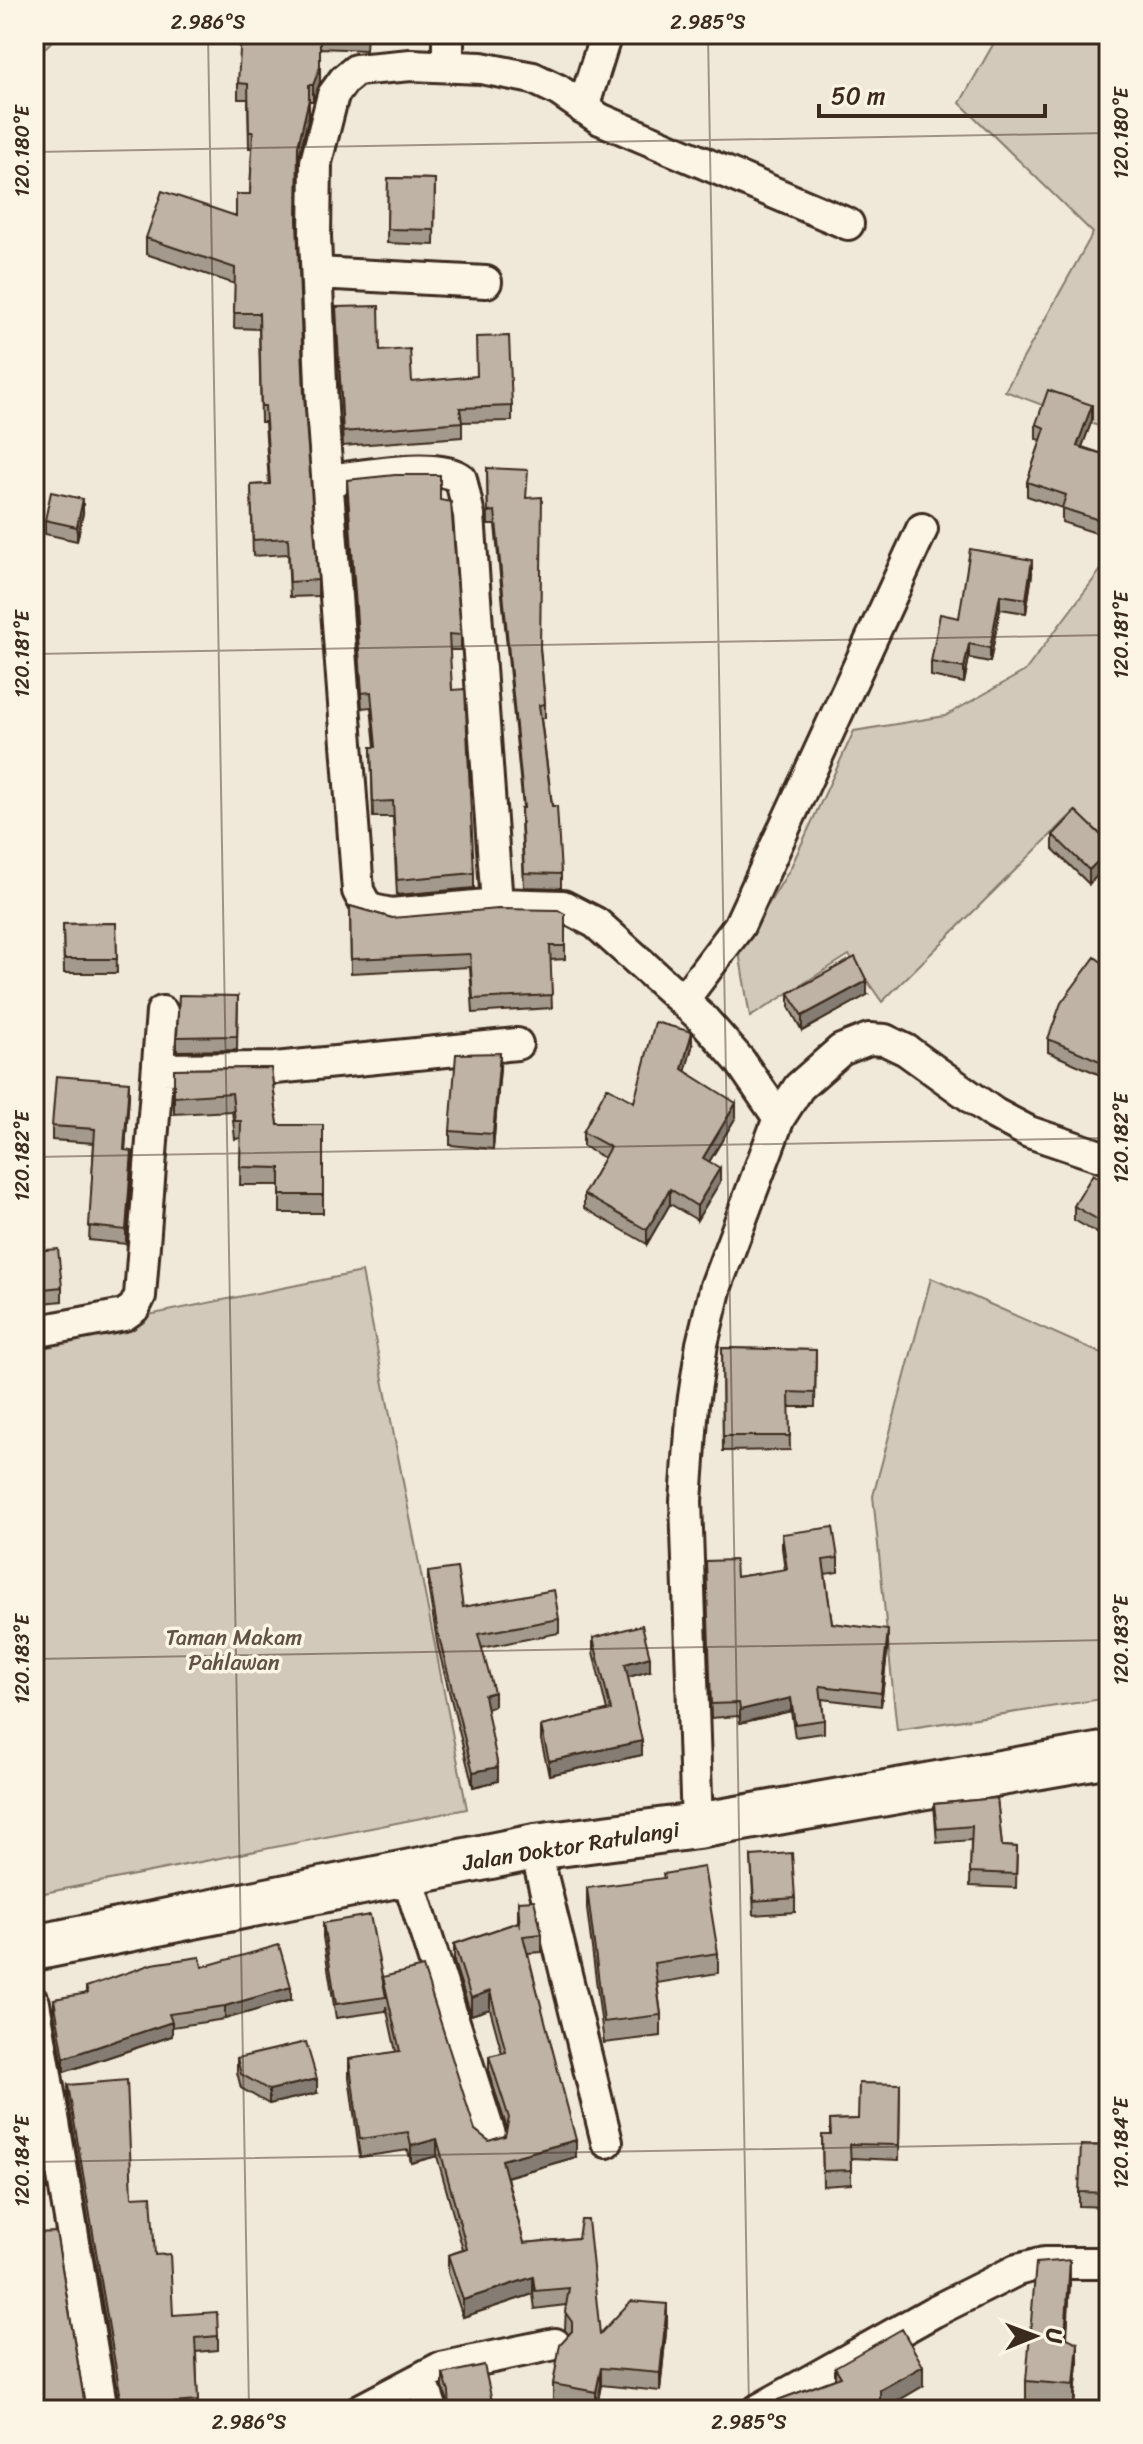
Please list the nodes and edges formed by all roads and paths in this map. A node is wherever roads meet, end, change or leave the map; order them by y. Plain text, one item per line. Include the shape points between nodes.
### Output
1 (448, 34) edge
2 (606, 34) edge
3 (448, 65) junction
4 (583, 108) junction
5 (848, 224) dead end
6 (317, 273) junction
7 (486, 282) dead end
8 (328, 480) junction
9 (922, 529) dead end
10 (497, 904) junction
11 (684, 999) junction
12 (162, 1012) dead end
13 (517, 1044) dead end
14 (160, 1069) junction
15 (779, 1118) junction
16 (1109, 1159) edge
17 (34, 1332) edge
18 (1109, 1754) edge
19 (697, 1826) junction
20 (535, 1847) junction
21 (407, 1875) junction
22 (34, 1948) edge
23 (34, 2003) edge
24 (492, 2141) edge
25 (607, 2142) dead end
26 (1109, 2263) edge
27 (555, 2344) dead end
28 (421, 2378) junction
29 (102, 2410) edge
30 (360, 2410) edge
31 (432, 2410) edge
32 (758, 2410) edge

1 - 3 street
2 - 4 street
3 - 4 street via 533,78
3 - 6 street via 356,70 333,95 316,162
4 - 5 street
6 - 7 street
6 - 8 street
8 - 10 street via 431,471 461,479 469,515
8 - 10 street via 360,900 368,909 391,914
9 - 11 street via 739,926
10 - 11 street via 572,908
11 - 15 street via 740,1061
12 - 14 street
13 - 14 street via 275,1068
14 - 17 street via 140,1296 124,1315
15 - 16 street via 799,1087 841,1050 869,1039 885,1040 1029,1132
15 - 19 street via 716,1286 693,1404 686,1501
18 - 19 highway, Jalan Doktor Ratulangi
19 - 20 highway, Jalan Doktor Ratulangi
20 - 21 highway, Jalan Doktor Ratulangi
20 - 25 street
21 - 22 highway, Jalan Doktor Ratulangi
21 - 24 street
23 - 29 street
26 - 32 street via 1044,2263 1017,2270
27 - 28 street via 440,2368
28 - 30 street
28 - 31 street

